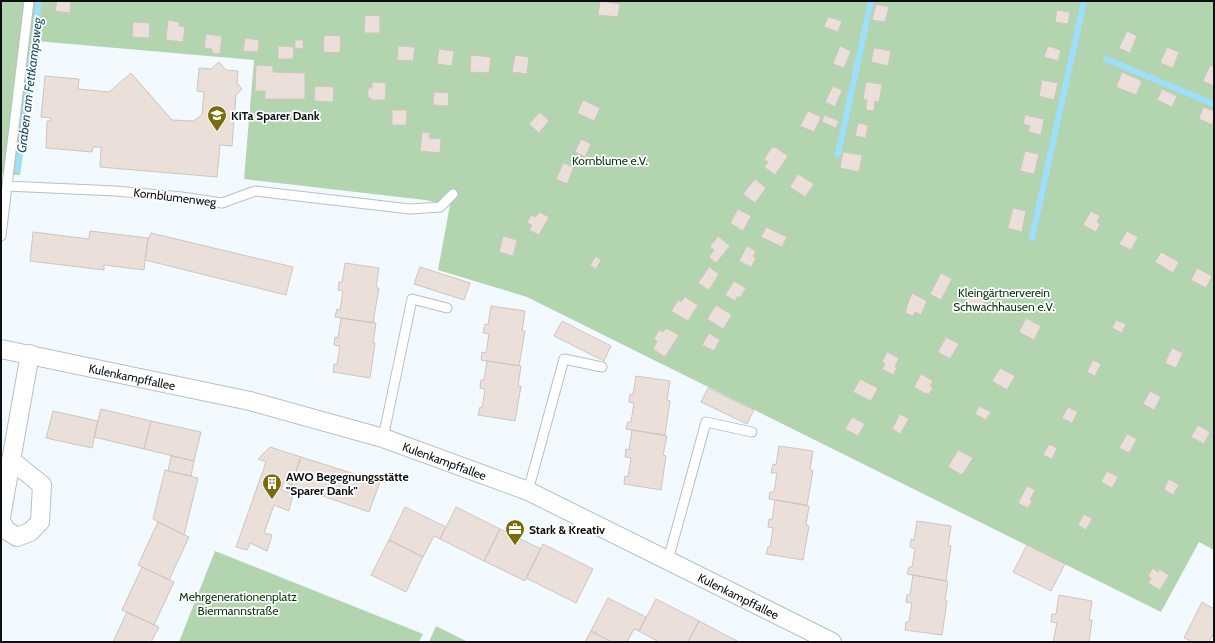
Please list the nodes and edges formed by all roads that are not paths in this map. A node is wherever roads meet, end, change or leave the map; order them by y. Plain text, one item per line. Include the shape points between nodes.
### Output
1 (29, 1) edge
2 (8, 186) junction
3 (453, 194) dead end
4 (1, 236) edge
5 (446, 308) dead end
6 (1, 349) edge
7 (30, 354) junction
8 (602, 367) dead end
9 (752, 432) dead end
10 (383, 438) junction
11 (11, 460) junction
12 (528, 491) junction
13 (1, 517) edge
14 (1, 521) edge
15 (668, 560) junction
16 (832, 642) edge

1 - 2 lane
2 - 3 lane, Kornblumenweg via 123,192 222,203 261,192 410,209 440,207
2 - 4 lane
5 - 10 lane via 412,299
6 - 7 street, Kulenkampffallee
7 - 10 street, Kulenkampffallee via 250,401
7 - 11 street
8 - 12 lane via 564,359
9 - 15 lane via 706,422
10 - 12 street, Kulenkampffallee
11 - 13 street
11 - 14 street via 42,485 40,522 30,532 17,537 6,530
12 - 15 street, Kulenkampffallee
15 - 16 street, Kulenkampffallee

